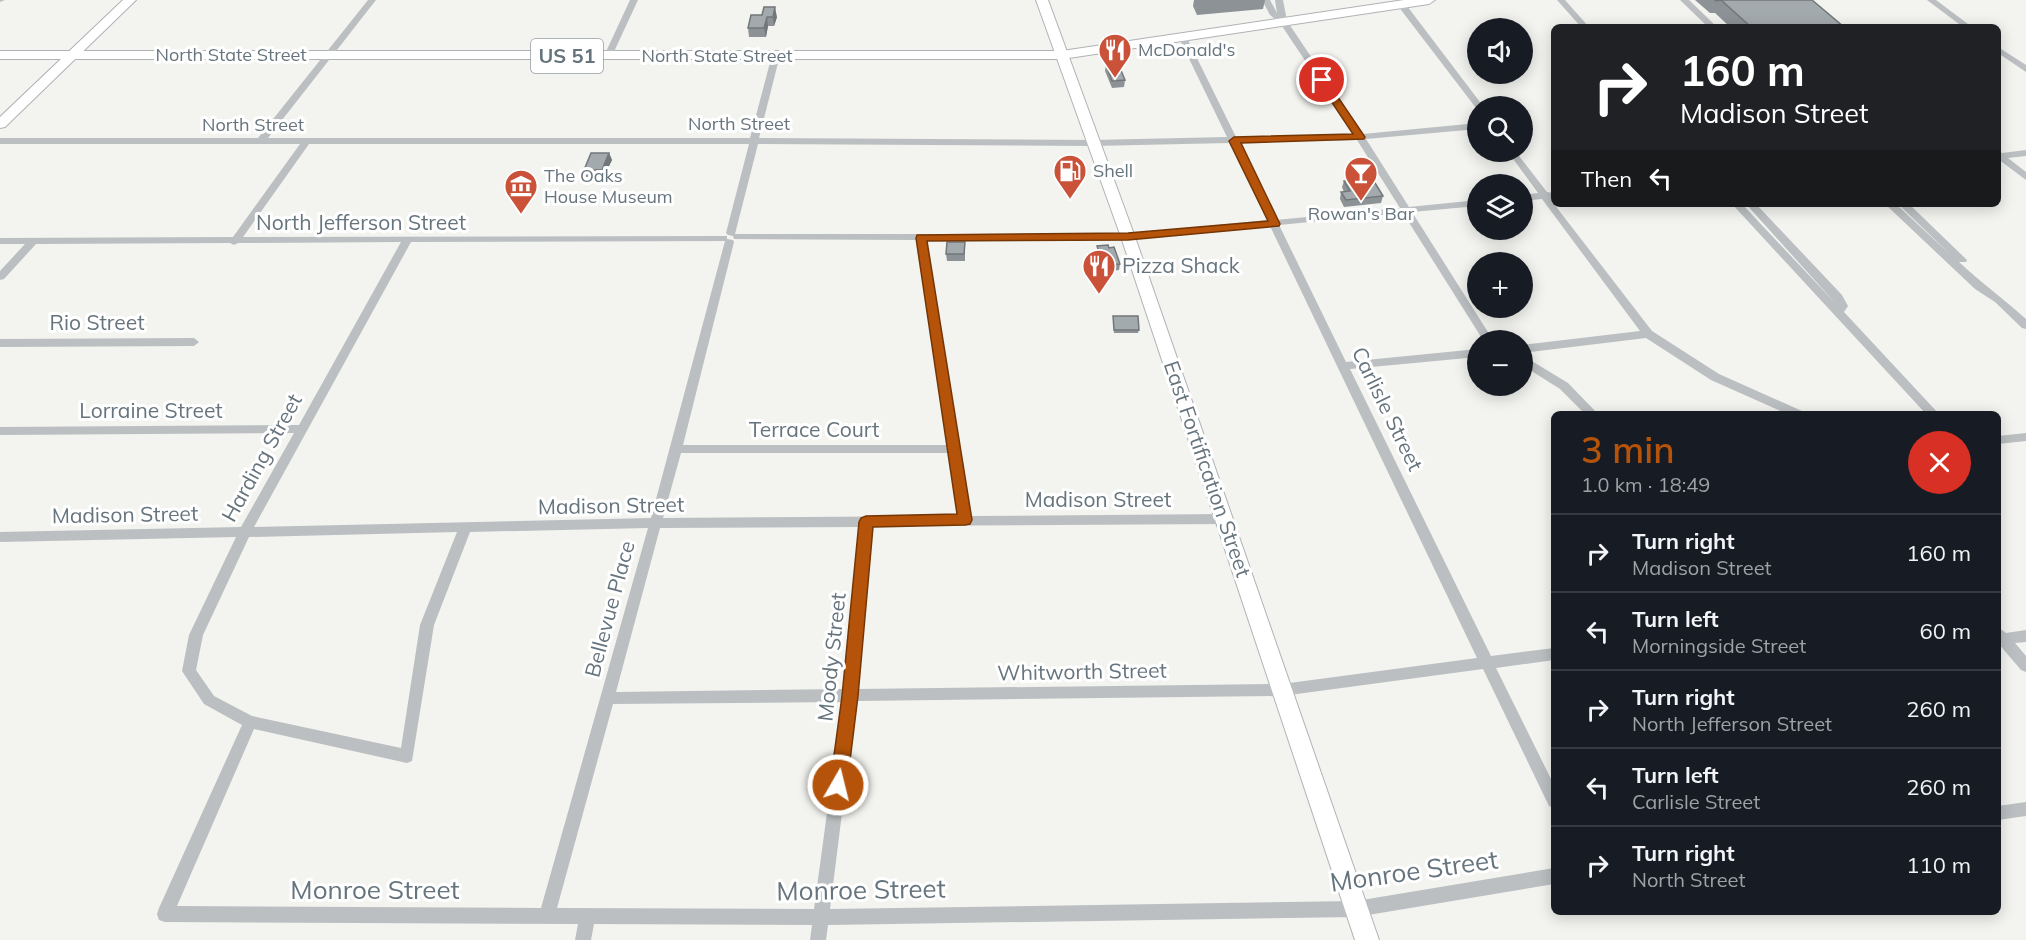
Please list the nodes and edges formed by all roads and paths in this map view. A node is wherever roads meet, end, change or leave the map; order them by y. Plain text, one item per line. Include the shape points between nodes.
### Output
1 (130, 0) edge
2 (372, 0) edge
3 (634, 0) edge
4 (1042, 0) edge
5 (1266, 0) edge
6 (1279, 0) edge
7 (1429, 0) edge
8 (1550, 0) edge
9 (1561, 0) edge
10 (1675, 0) edge
11 (1684, 0) edge
12 (1931, 0) edge
13 (1401, 4) junction
14 (1283, 21) junction
15 (1572, 24) edge
16 (1583, 24) edge
17 (1700, 24) edge
18 (1710, 24) edge
19 (1964, 24) edge
20 (1182, 36) junction
21 (2001, 51) edge
22 (0, 55) edge
23 (71, 55) junction
24 (776, 55) junction
25 (1062, 55) junction
26 (329, 56) junction
27 (608, 56) junction
28 (2026, 69) edge
29 (1471, 96) edge
30 (0, 124) edge
31 (1467, 127) edge
32 (1360, 137) junction
33 (0, 141) edge
34 (261, 141) junction
35 (755, 141) junction
36 (1234, 141) junction
37 (306, 142) junction
38 (1093, 143) junction
39 (2026, 153) edge
40 (2001, 155) edge
41 (2001, 157) edge
42 (1521, 162) edge
43 (2026, 177) edge
44 (1550, 195) edge
45 (1533, 197) edge
46 (1467, 205) edge
47 (1558, 207) edge
48 (1740, 207) edge
49 (1754, 207) edge
50 (1893, 207) edge
51 (1906, 207) edge
52 (1407, 212) junction
53 (1275, 224) junction
54 (1931, 231) junction
55 (1920, 232) junction
56 (1128, 237) junction
57 (730, 238) junction
58 (921, 238) junction
59 (0, 241) edge
60 (407, 241) junction
61 (32, 242) junction
62 (234, 242) junction
63 (0, 278) edge
64 (1999, 300) junction
65 (1838, 313) junction
66 (2026, 325) edge
67 (1482, 330) edge
68 (1648, 334) junction
69 (194, 342) dead end
70 (0, 343) edge
71 (1533, 348) edge
72 (1467, 354) edge
73 (1344, 366) junction
74 (1533, 366) edge
75 (1589, 411) edge
76 (1791, 411) edge
77 (1930, 411) edge
78 (301, 429) junction
79 (0, 431) edge
80 (2026, 437) edge
81 (2001, 440) edge
82 (676, 449) junction
83 (953, 449) junction
84 (1224, 519) junction
85 (965, 520) junction
86 (866, 522) junction
87 (655, 524) junction
88 (465, 529) junction
89 (245, 532) junction
90 (0, 537) edge
91 (2001, 636) edge
92 (2026, 636) edge
93 (1551, 654) edge
94 (1486, 663) junction
95 (2026, 666) edge
96 (1282, 690) junction
97 (850, 696) junction
98 (608, 698) junction
99 (250, 722) junction
100 (1551, 795) edge
101 (2026, 809) edge
102 (2001, 813) edge
103 (1551, 876) edge
104 (1356, 909) junction
105 (547, 916) junction
106 (588, 916) junction
107 (820, 917) junction
108 (583, 940) edge
109 (818, 940) edge
110 (1367, 940) edge

1 - 23 street
2 - 26 street
3 - 27 street
4 - 25 street, East Fortification Street
5 - 14 street
6 - 14 street
7 - 13 main road, North State Street / US 51
8 - 15 street
9 - 16 street
10 - 17 street
11 - 18 street
12 - 19 street
13 - 14 main road, North State Street / US 51
13 - 29 street
14 - 20 main road, North State Street / US 51
14 - 32 street
20 - 25 main road, North State Street / US 51
20 - 36 street, Carlisle Street
21 - 28 street
22 - 23 main road, North State Street / US 51
23 - 26 main road, North State Street / US 51
23 - 30 street
24 - 25 main road, North State Street / US 51
24 - 27 main road, North State Street / US 51
24 - 35 street, Bellevue Place
25 - 38 street, East Fortification Street
26 - 27 main road, North State Street / US 51
26 - 34 street
31 - 32 street, North Street
32 - 36 street, North Street
32 - 52 street
33 - 34 street, North Street
34 - 37 street, North Street
35 - 37 street, North Street
35 - 38 street, North Street
35 - 57 street, Bellevue Place
36 - 38 street, North Street
36 - 53 street, Carlisle Street
37 - 62 street
38 - 56 street, East Fortification Street
39 - 40 street
41 - 43 street
42 - 44 street
44 - 45 street
46 - 52 street, North Jefferson Street
47 - 68 street
48 - 65 street
49 - 65 street via 1838,297 1843,306
50 - 55 street
51 - 54 street
52 - 53 street, North Jefferson Street
52 - 67 street
53 - 56 street, North Jefferson Street
53 - 73 street, Carlisle Street
54 - 55 street
54 - 64 street via 1989,285
55 - 64 street via 1979,287
56 - 58 street, North Jefferson Street
56 - 84 street, East Fortification Street
57 - 58 street, North Jefferson Street
57 - 60 street, North Jefferson Street
57 - 82 street, Bellevue Place
58 - 83 street
59 - 61 street, North Jefferson Street
60 - 62 street, North Jefferson Street
60 - 78 street, Harding Street
61 - 62 street, North Jefferson Street
61 - 63 street
64 - 66 street
65 - 77 street
68 - 71 street
68 - 76 street via 1715,376
69 - 70 street, Rio Street
72 - 73 street
73 - 94 street, Carlisle Street
74 - 75 street via 1564,386
78 - 79 street, Lorraine Street
78 - 89 street, Harding Street
80 - 81 street
82 - 83 street, Terrace Court
82 - 87 street, Bellevue Place
83 - 85 street
84 - 85 street, Madison Street
84 - 96 street, East Fortification Street
85 - 86 street, Madison Street
86 - 87 street, Madison Street
86 - 97 street, Moody Street
87 - 88 street, Madison Street
87 - 98 street, Bellevue Place
88 - 89 street, Madison Street
88 - 99 street via 428,625 408,756
89 - 90 street, Madison Street
89 - 99 street, Harding Street via 196,635 189,671 209,700
91 - 92 street
91 - 95 street
93 - 94 street, Whitworth Street
94 - 96 street, Whitworth Street
94 - 100 street, Carlisle Street
96 - 97 street, Whitworth Street
96 - 104 street, East Fortification Street
97 - 98 street, Whitworth Street
97 - 107 street, Moody Street
98 - 105 street, Bellevue Place
99 - 105 street, Monroe Street via 165,914
101 - 102 street
103 - 104 street, Monroe Street
104 - 107 street, Monroe Street
104 - 110 street, East Fortification Street
105 - 106 street, Monroe Street
106 - 107 street, Monroe Street
106 - 108 street
107 - 109 street, Moody Street

